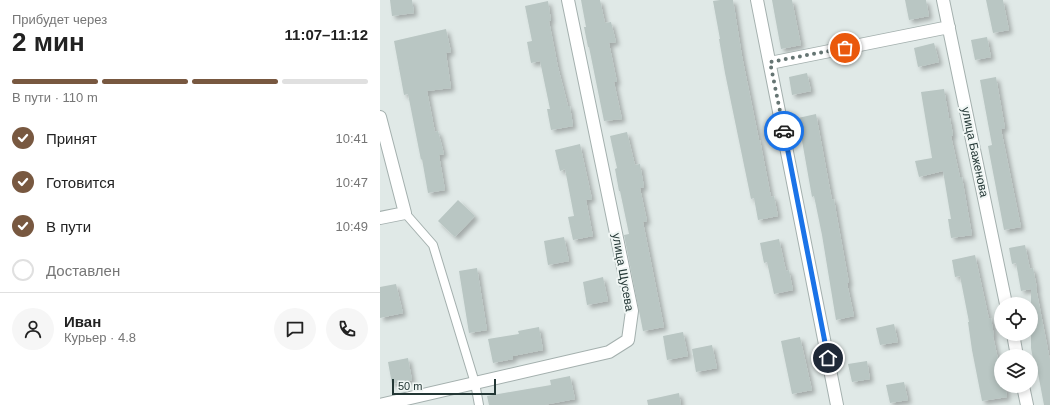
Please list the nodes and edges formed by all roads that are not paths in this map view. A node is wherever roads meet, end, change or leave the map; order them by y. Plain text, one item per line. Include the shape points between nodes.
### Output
1 (568, 0) edge
2 (757, 0) edge
3 (943, 0) edge
4 (949, 27) junction
5 (770, 62) junction
6 (380, 117) edge
7 (405, 213) junction
8 (380, 218) edge
9 (1005, 297) edge
10 (475, 383) junction
11 (1024, 393) edge
12 (380, 404) edge
13 (479, 405) edge
14 (838, 405) edge
15 (1027, 405) edge

1 - 10 street, улица Щусева via 632,311 628,340 608,352
2 - 5 street
3 - 4 street, улица Баженова
4 - 5 street
4 - 9 street, улица Баженова
5 - 14 street
6 - 7 street
7 - 8 street
7 - 10 lane via 433,245
10 - 12 street, улица Щусева
10 - 13 lane
11 - 15 street

